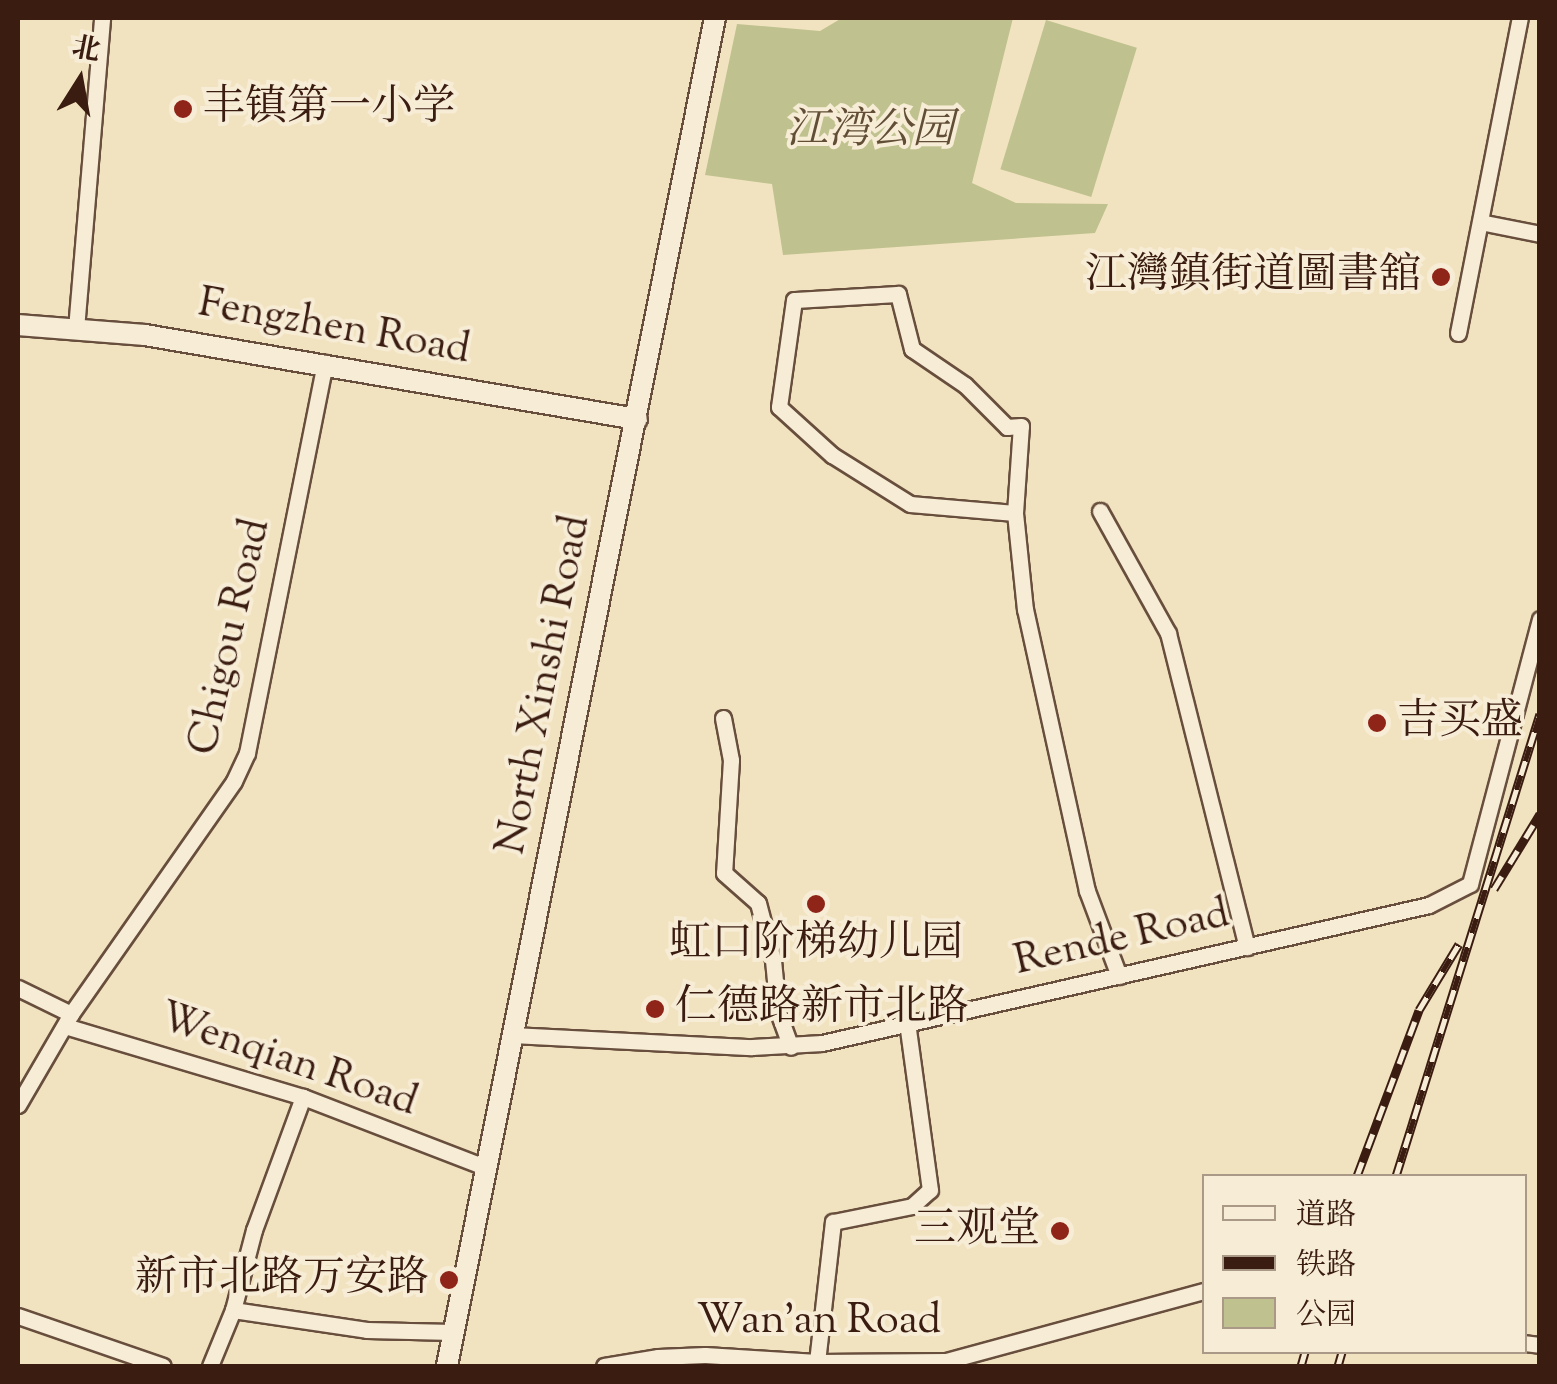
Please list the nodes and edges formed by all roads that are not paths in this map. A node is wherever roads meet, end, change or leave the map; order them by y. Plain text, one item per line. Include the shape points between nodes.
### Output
1 (102, 18) edge
2 (715, 18) edge
3 (1520, 18) edge
4 (1480, 222) junction
5 (1540, 234) edge
6 (18, 325) edge
7 (76, 329) junction
8 (1458, 333) dead end
9 (325, 363) junction
10 (637, 419) junction
11 (1100, 511) dead end
12 (1015, 513) junction
13 (1540, 619) edge
14 (1535, 663) edge
15 (723, 718) dead end
16 (1246, 947) junction
17 (1118, 976) junction
18 (18, 988) edge
19 (68, 1019) junction
20 (907, 1024) junction
21 (512, 1034) junction
22 (790, 1047) junction
23 (303, 1097) junction
24 (18, 1105) edge
25 (487, 1168) junction
26 (1202, 1292) edge
27 (233, 1310) junction
28 (18, 1316) edge
29 (454, 1332) junction
30 (817, 1362) junction
31 (163, 1366) edge
32 (210, 1366) edge
33 (447, 1366) edge
34 (604, 1366) edge

1 - 7 street
2 - 10 street, North Xinshi Road
3 - 4 street
4 - 5 street
4 - 8 street
6 - 7 street, Fengzhen Road
7 - 9 street, Fengzhen Road
9 - 10 street, Fengzhen Road
9 - 19 street, Chigou Road via 247,753
10 - 21 street, North Xinshi Road
11 - 16 street via 1168,634
12 - 12 street via 1021,426 1007,426 965,385 912,349 898,294 794,300 779,406 832,455 910,504
12 - 17 street via 1025,609 1079,854
13 - 14 street, Rende Road
14 - 16 street, Rende Road via 1470,884 1429,905
15 - 22 street via 731,760 724,873 758,903
16 - 17 street, Rende Road
17 - 20 street, Rende Road
18 - 19 street, Wenqian Road
19 - 23 street, Wenqian Road
19 - 24 street, Chigou Road
20 - 22 street, Rende Road
20 - 30 street via 930,1190 912,1206 833,1222
21 - 22 street, Rende Road
21 - 25 street, North Xinshi Road
23 - 25 street, Wenqian Road
23 - 27 street via 254,1230
25 - 29 street, North Xinshi Road
26 - 30 street, Wan'an Road via 946,1361
27 - 29 street via 368,1330
27 - 32 street
28 - 31 street
29 - 33 street, North Xinshi Road
30 - 34 street, Wan'an Road via 704,1355

